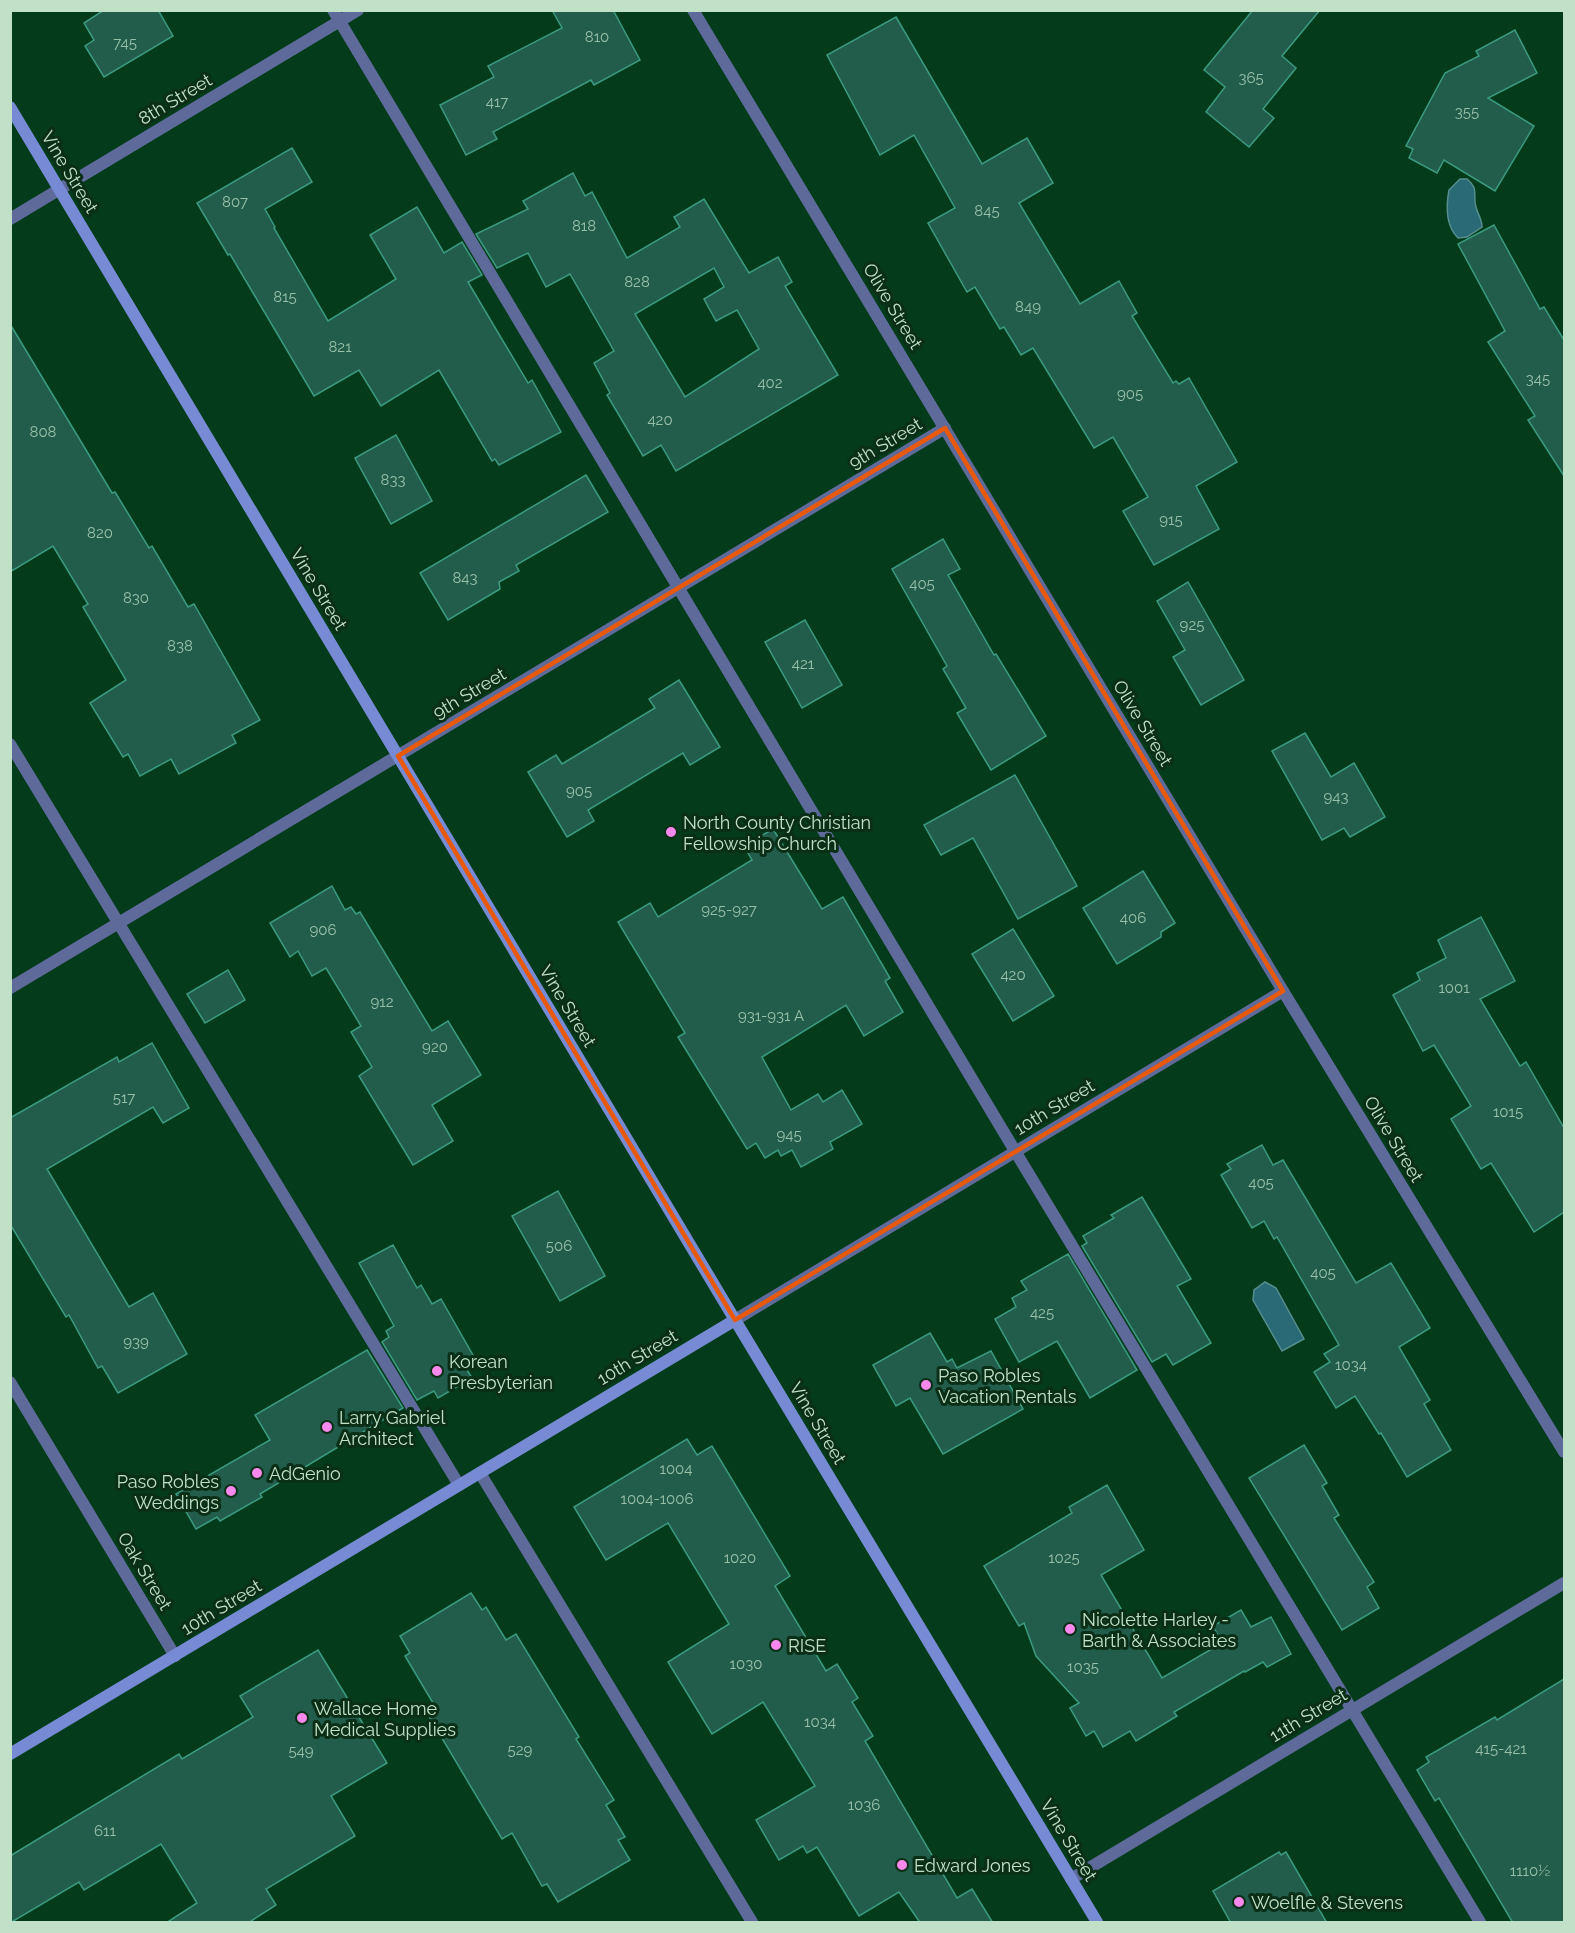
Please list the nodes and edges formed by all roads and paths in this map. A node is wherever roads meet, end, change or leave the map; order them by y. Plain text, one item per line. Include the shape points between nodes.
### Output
1 (358, 10) edge
2 (693, 10) edge
3 (336, 16) edge
4 (10, 107) edge
5 (60, 189) junction
6 (10, 219) edge
7 (945, 428) junction
8 (679, 588) junction
9 (10, 744) edge
10 (398, 756) junction
11 (118, 924) junction
12 (10, 988) edge
13 (1283, 991) junction
14 (1015, 1151) junction
15 (735, 1320) junction
16 (10, 1382) edge
17 (1564, 1452) edge
18 (480, 1473) junction
19 (459, 1485) junction
20 (1564, 1583) edge
21 (175, 1656) junction
22 (1352, 1709) junction
23 (10, 1754) edge
24 (1071, 1878) junction
25 (752, 1923) edge
26 (1097, 1923) edge
27 (1480, 1923) edge

1 - 3 street, 8th Street
2 - 7 street, Olive Street
3 - 5 street, 8th Street
3 - 8 street
4 - 5 street, Vine Street
5 - 6 street, 8th Street
5 - 10 street, Vine Street
7 - 8 street, 9th Street
7 - 13 street, Olive Street
8 - 10 street, 9th Street
8 - 14 street
9 - 11 street
10 - 11 street, 9th Street
10 - 15 street, Vine Street
11 - 12 street, 9th Street
11 - 19 street
13 - 14 street, 10th Street
13 - 17 street, Olive Street
14 - 15 street, 10th Street
14 - 22 street
15 - 18 street, 10th Street
15 - 24 street, Vine Street
16 - 21 street, Oak Street
18 - 19 street, 10th Street
18 - 25 street
19 - 21 street, 10th Street
20 - 22 street, 11th Street
21 - 23 street, 10th Street
22 - 24 street, 11th Street
22 - 27 street
24 - 26 street, Vine Street

